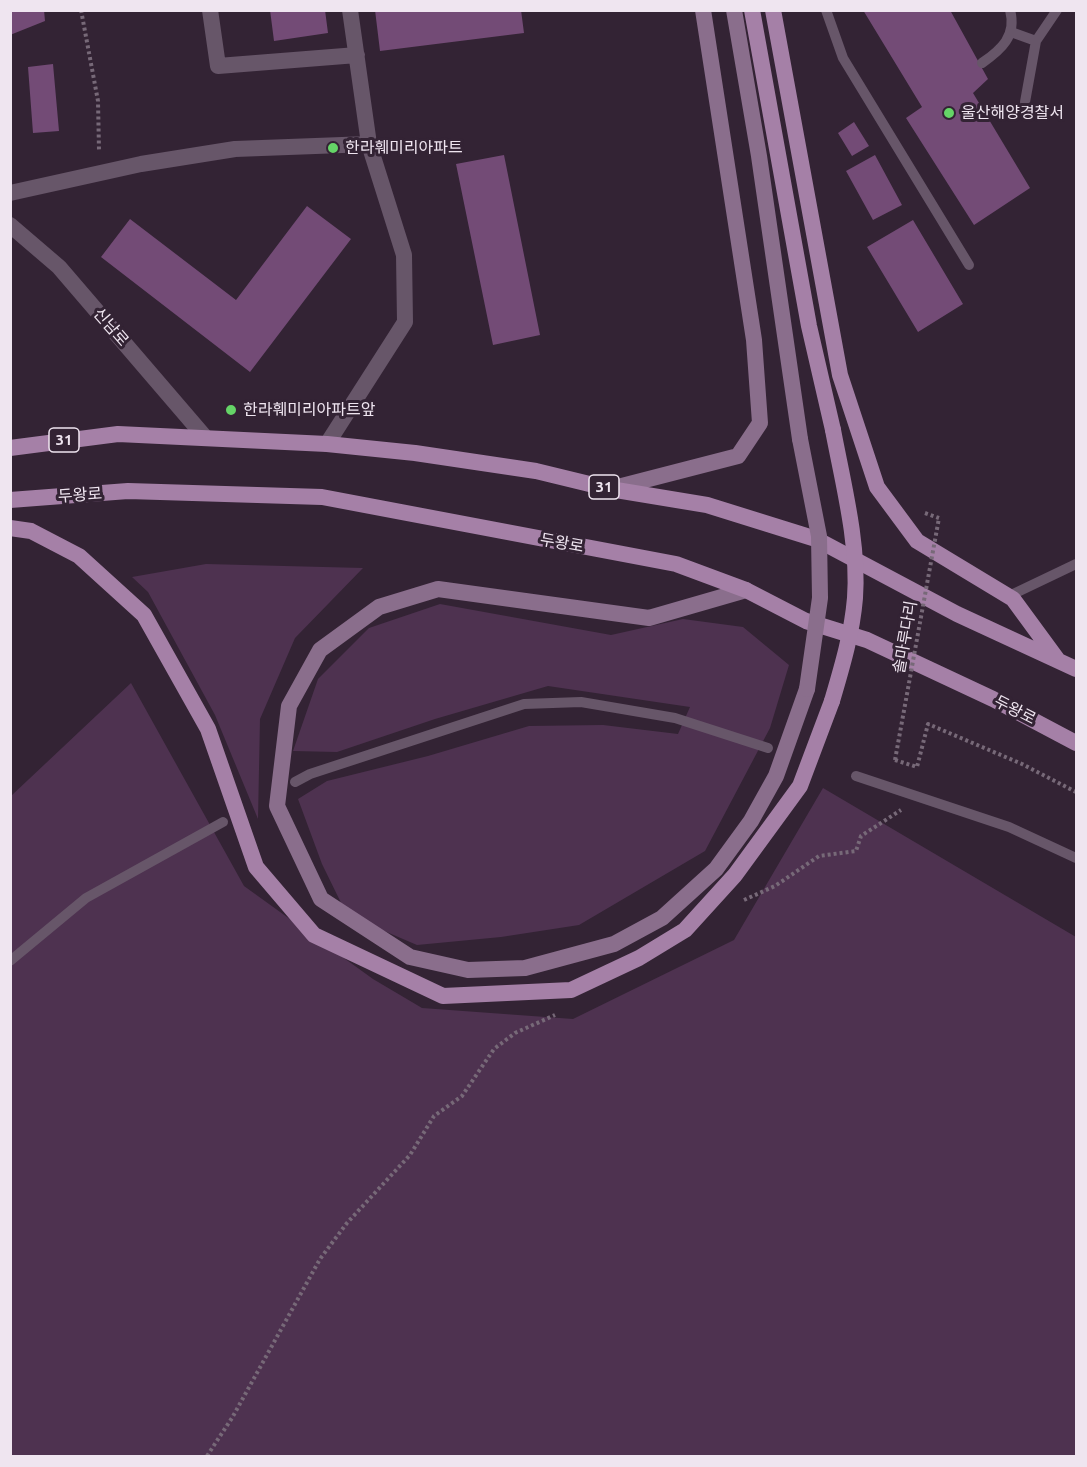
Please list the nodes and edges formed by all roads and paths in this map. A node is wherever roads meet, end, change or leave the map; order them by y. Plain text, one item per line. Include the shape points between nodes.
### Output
1 (81, 10) edge
2 (210, 10) edge
3 (350, 10) edge
4 (704, 10) edge
5 (734, 10) edge
6 (752, 10) edge
7 (773, 10) edge
8 (826, 10) edge
9 (1010, 10) edge
10 (1057, 10) edge
11 (1011, 32) junction
12 (1036, 41) junction
13 (357, 55) junction
14 (981, 63) dead end
15 (1024, 102) dead end
16 (369, 144) junction
17 (99, 157) dead end
18 (10, 193) edge
19 (10, 225) edge
20 (969, 265) dead end
21 (204, 436) junction
22 (327, 444) junction
23 (10, 447) edge
24 (610, 489) junction
25 (10, 500) edge
26 (939, 518) dead end
27 (10, 528) edge
28 (1077, 564) edge
29 (746, 590) junction
30 (1009, 596) junction
31 (1057, 660) junction
32 (1077, 669) edge
33 (1077, 743) edge
34 (768, 748) dead end
35 (856, 776) dead end
36 (295, 782) dead end
37 (1077, 792) edge
38 (911, 795) junction
39 (222, 822) dead end
40 (1077, 858) edge
41 (739, 903) dead end
42 (10, 961) edge
43 (563, 1011) dead end
44 (207, 1456) edge

1 - 17 path via 98,101
2 - 13 street via 218,66
3 - 13 street
4 - 24 main road via 754,340 760,423 738,456
5 - 29 main road, bridge via 800,439 819,536 820,598 807,689 776,776 751,821 716,869 662,918 614,944 525,968 468,970 410,957 321,899 277,806 289,706 320,650 379,607 438,589 649,618
6 - 27 main road, bridge via 809,326 850,514 855,597 847,651 800,786 735,875 685,930 639,958 571,990 443,996 314,935 256,867 208,729 144,615 78,556 32,531
7 - 30 main road via 840,375 877,487 917,541
8 - 20 lane via 843,58
9 - 11 lane
10 - 12 lane
11 - 12 lane
11 - 14 lane via 1003,48
12 - 15 lane
13 - 16 street
16 - 18 street via 235,149 141,164
16 - 22 street via 404,255 405,322
19 - 21 street, 신남로 via 59,267
21 - 22 main road, 31
21 - 23 main road, 31 via 118,434
22 - 24 main road, 31 via 536,471
24 - 31 main road, 31 via 707,505 816,538 957,614
25 - 29 main road, 두왕로 via 128,491 322,497 676,564
26 - 37 path, 솔마루다리, bridge via 895,760 917,767 928,724
28 - 30 lane
29 - 33 main road, 두왕로 via 806,621 878,645
30 - 31 main road
31 - 32 main road, 31
34 - 36 lane via 675,718 581,702 524,704
35 - 38 lane
38 - 40 lane via 1010,827
38 - 41 path via 900,811 861,836 856,851 819,856 775,886
39 - 42 lane via 86,898
43 - 44 path via 515,1033 494,1049 462,1096 434,1116 410,1155 347,1223 320,1258

